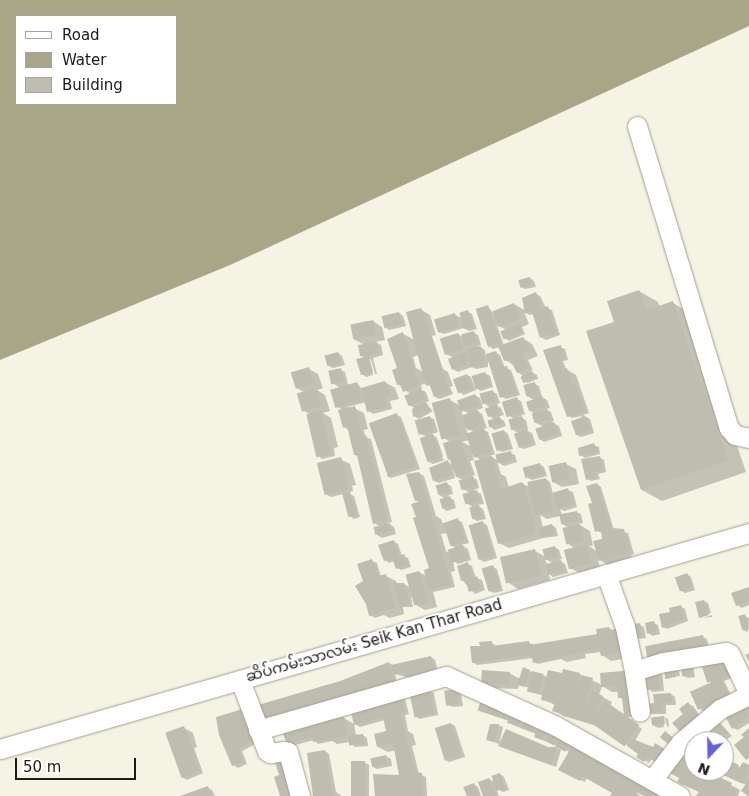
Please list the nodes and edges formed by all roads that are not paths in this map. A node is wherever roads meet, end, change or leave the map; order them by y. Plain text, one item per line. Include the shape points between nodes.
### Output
1 (637, 126) dead end
2 (749, 438) edge
3 (749, 533) edge
4 (606, 574) junction
5 (634, 671) junction
6 (240, 680) junction
7 (749, 694) edge
8 (640, 712) dead end
9 (258, 730) junction
10 (0, 749) edge
11 (652, 780) junction
12 (300, 796) edge
13 (680, 796) edge

1 - 2 street via 729,428 735,435
3 - 4 street, ဆိပ်ကမ်းသာလမ်း Seik Kan Thar Road
4 - 5 street via 625,627
4 - 6 street, ဆိပ်ကမ်းသာလမ်း Seik Kan Thar Road
5 - 7 street via 664,662 726,652 730,654
5 - 8 street
6 - 9 street
6 - 10 street, ဆိပ်ကမ်းသာလမ်း Seik Kan Thar Road
7 - 11 street via 720,709 681,742
9 - 11 street via 446,676 556,726
9 - 12 street via 268,753 288,752
11 - 13 street

